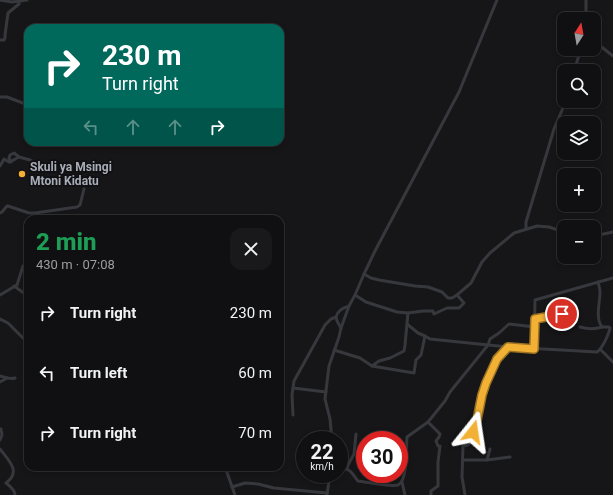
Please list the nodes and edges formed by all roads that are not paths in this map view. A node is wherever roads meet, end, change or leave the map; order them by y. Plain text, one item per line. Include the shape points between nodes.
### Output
1 (0, 0) edge
2 (27, 0) edge
3 (497, 0) edge
4 (586, 0) edge
5 (19, 1) junction
6 (586, 12) edge
7 (0, 40) edge
8 (601, 47) edge
9 (613, 56) edge
10 (0, 97) edge
11 (24, 103) edge
12 (563, 108) edge
13 (0, 156) edge
14 (19, 157) junction
15 (4, 159) junction
16 (11, 162) junction
17 (0, 166) edge
18 (51, 170) dead end
19 (84, 189) dead end
20 (0, 213) edge
21 (526, 229) junction
22 (557, 230) edge
23 (613, 232) edge
24 (601, 235) edge
25 (23, 266) dead end
26 (364, 274) junction
27 (613, 278) edge
28 (598, 282) junction
29 (14, 286) junction
30 (24, 293) edge
31 (0, 295) edge
32 (355, 295) junction
33 (457, 295) junction
34 (349, 306) junction
35 (408, 313) junction
36 (562, 314) dead end
37 (336, 317) junction
38 (0, 319) edge
39 (535, 319) junction
40 (407, 324) junction
41 (534, 327) junction
42 (580, 327) dead end
43 (602, 327) junction
44 (341, 328) junction
45 (425, 336) junction
46 (24, 339) edge
47 (488, 345) junction
48 (508, 347) junction
49 (534, 349) junction
50 (334, 350) junction
51 (601, 350) junction
52 (613, 362) edge
53 (372, 366) junction
54 (0, 376) edge
55 (6, 378) junction
56 (15, 378) dead end
57 (0, 382) edge
58 (293, 388) junction
59 (326, 392) junction
60 (293, 415) dead end
61 (428, 422) junction
62 (0, 429) edge
63 (331, 431) edge
64 (356, 434) dead end
65 (408, 437) edge
66 (0, 440) edge
67 (0, 449) edge
68 (490, 449) dead end
69 (510, 457) dead end
70 (463, 460) junction
71 (487, 460) junction
72 (348, 465) edge
73 (348, 469) edge
74 (225, 471) edge
75 (356, 478) edge
76 (329, 483) edge
77 (375, 483) edge
78 (401, 483) edge
79 (402, 483) edge
80 (232, 487) junction
81 (327, 494) edge
82 (15, 495) edge
83 (234, 495) edge
84 (405, 495) edge
85 (431, 495) edge
86 (465, 495) edge

1 - 5 street
2 - 5 street
3 - 26 street via 459,92
4 - 6 street
5 - 7 street via 19,4 8,13 5,38
8 - 9 street
10 - 11 street
12 - 21 street via 541,171
13 - 15 street
14 - 16 street
14 - 16 street via 12,154 9,158
14 - 18 street
15 - 16 street
15 - 17 street
19 - 20 street via 80,205 76,208 29,213 8,206
21 - 22 street via 537,226
21 - 33 street via 514,233 490,253 471,283
23 - 24 street
25 - 29 street
26 - 32 street
26 - 33 street via 379,280 428,287 442,292 448,298
27 - 28 street
28 - 39 street via 535,300
28 - 43 street
29 - 30 street
29 - 31 street
32 - 34 street
32 - 35 street via 366,302
33 - 35 street via 464,303 459,308 447,308 434,314 433,311
34 - 37 street via 342,308
34 - 44 street
35 - 40 street
36 - 39 street
37 - 44 street
37 - 58 street via 326,325 296,376
38 - 46 street via 8,323
39 - 41 street
40 - 45 street
40 - 53 street via 404,351
41 - 47 street via 508,324 490,339
41 - 49 street
42 - 43 street
43 - 51 street via 610,328
44 - 50 street
45 - 47 street via 430,339
45 - 53 street via 414,373
47 - 48 street
47 - 61 street
48 - 49 street
48 - 70 street via 497,359 486,383 470,443 463,446
49 - 51 street via 597,352
50 - 53 street via 360,358
50 - 59 street
51 - 52 street
54 - 55 street
55 - 56 street
55 - 57 street
58 - 59 street
58 - 60 street
59 - 63 street
61 - 65 street
61 - 85 street via 440,434 436,440 440,446 438,486 431,491
62 - 66 street
64 - 72 street via 354,454
67 - 82 street via 13,466 13,476 4,483 12,488
68 - 71 street
69 - 71 street
70 - 71 street
70 - 86 street
73 - 75 street
74 - 80 street
76 - 81 street
77 - 78 street
79 - 84 street
80 - 81 street via 245,483
80 - 83 street

